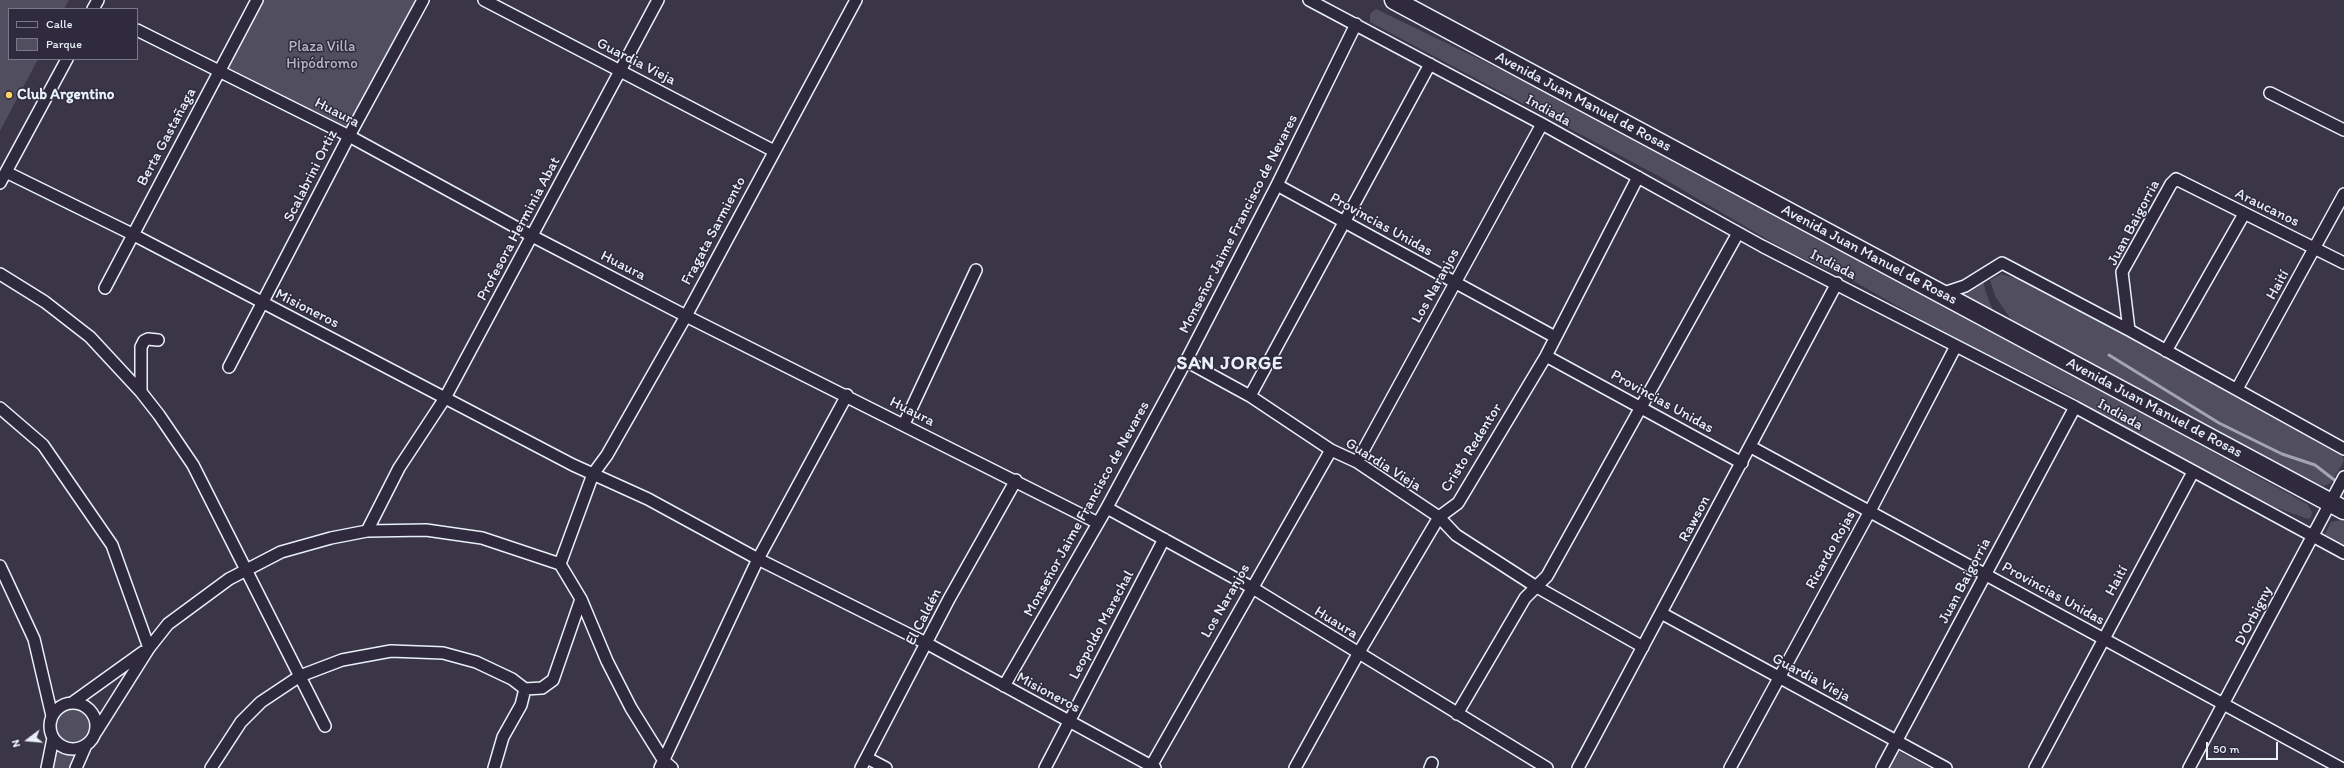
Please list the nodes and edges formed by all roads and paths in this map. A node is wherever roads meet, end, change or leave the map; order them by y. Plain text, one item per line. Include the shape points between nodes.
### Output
1 (257, 0) edge
2 (423, 0) edge
3 (484, 0) edge
4 (658, 0) edge
5 (856, 0) edge
6 (1309, 0) edge
7 (1394, 0) edge
8 (1329, 4) edge
9 (1356, 24) junction
10 (138, 30) edge
11 (66, 60) edge
12 (1430, 64) junction
13 (220, 70) junction
14 (620, 71) junction
15 (2270, 93) dead end
16 (1542, 124) junction
17 (2344, 130) edge
18 (349, 136) junction
19 (774, 150) junction
20 (6, 172) junction
21 (1638, 177) junction
22 (2176, 179) joint
23 (0, 183) edge
24 (1277, 185) junction
25 (2344, 194) edge
26 (2244, 214) junction
27 (1344, 222) junction
28 (1738, 233) junction
29 (132, 234) junction
30 (532, 236) junction
31 (2316, 247) junction
32 (2344, 263) edge
33 (976, 270) dead end
34 (0, 274) edge
35 (1455, 283) junction
36 (1837, 283) junction
37 (105, 288) dead end
38 (1941, 294) junction
39 (262, 303) junction
40 (686, 316) junction
41 (2129, 330) junction
42 (1555, 338) junction
43 (158, 340) dead end
44 (1956, 346) junction
45 (2166, 351) junction
46 (1546, 356) junction
47 (1186, 361) junction
48 (229, 367) dead end
49 (2237, 389) junction
50 (141, 392) junction
51 (847, 395) junction
52 (1250, 396) junction
53 (445, 398) junction
54 (2075, 407) junction
55 (0, 408) edge
56 (1641, 408) junction
57 (904, 424) junction
58 (1751, 447) junction
59 (2344, 449) edge
60 (1331, 450) junction
61 (1357, 462) junction
62 (1742, 463) junction
63 (2193, 472) junction
64 (593, 474) junction
65 (2344, 477) edge
66 (1016, 480) junction
67 (2337, 506) edge
68 (1107, 508) junction
69 (1870, 511) junction
70 (1439, 516) junction
71 (1098, 523) junction
72 (367, 531) junction
73 (2312, 537) junction
74 (1164, 538) junction
75 (2344, 554) edge
76 (758, 559) junction
77 (560, 564) junction
78 (0, 566) edge
79 (246, 569) junction
80 (1986, 574) junction
81 (1536, 586) junction
82 (1251, 587) junction
83 (581, 599) junction
84 (1661, 613) junction
85 (2103, 638) junction
86 (928, 644) junction
87 (1643, 646) junction
88 (148, 648) junction
89 (1358, 654) junction
90 (300, 676) junction
91 (1778, 677) junction
92 (1004, 686) junction
93 (525, 689) junction
94 (49, 701) junction
95 (72, 703) junction
96 (2225, 704) junction
97 (60, 707) junction
98 (1457, 714) junction
99 (52, 716) junction
100 (1068, 720) junction
101 (325, 726) dead end
102 (96, 732) junction
103 (53, 738) junction
104 (1897, 741) junction
105 (86, 746) junction
106 (867, 758) junction
107 (665, 766) edge
108 (2341, 766) edge
109 (1152, 767) edge
110 (47, 768) edge
111 (76, 768) edge
112 (211, 768) edge
113 (494, 768) edge
114 (861, 768) edge
115 (886, 768) edge
116 (1045, 768) edge
117 (1295, 768) edge
118 (1547, 768) edge
119 (1578, 768) edge
120 (1730, 768) edge
121 (1882, 768) edge
122 (1946, 768) edge
123 (2035, 768) edge
124 (2189, 768) edge

1 - 13 street, Berta Gastañaga
2 - 18 street, Scalabrini Ortiz
3 - 14 street, Guardia Vieja
4 - 14 street, Profesora Herminia Abat
5 - 19 street, Fragata Sarmiento
6 - 8 street, Indiada
7 - 38 main road, Avenida Juan Manuel de Rosas
8 - 9 street, Indiada
9 - 12 street, Indiada
9 - 24 street, Monseñor Jaime Francisco de Nevares
10 - 13 street, Huaura
11 - 20 street
12 - 16 street, Indiada
12 - 27 street
13 - 18 street, Huaura
13 - 29 street, Berta Gastañaga
14 - 19 street, Guardia Vieja
14 - 30 street, Profesora Herminia Abat
15 - 17 street
16 - 21 street, Indiada
16 - 35 street, Los Naranjos
18 - 30 street, Huaura
18 - 39 street, Scalabrini Ortiz
19 - 40 street, Fragata Sarmiento
20 - 23 street
20 - 29 street, Misioneros
21 - 28 street, Indiada
21 - 42 street, Cristo Redentor
22 - 26 street, Araucanos
22 - 41 street, Juan Baigorria via 2122,272
24 - 27 street, Provincias Unidas
24 - 47 street, Monseñor Jaime Francisco de Nevares
25 - 31 street, Haití
26 - 31 street, Araucanos
26 - 45 street
27 - 35 street, Provincias Unidas
27 - 52 street
28 - 36 street, Indiada
28 - 56 street
29 - 37 street, Berta Gastañaga
29 - 39 street, Misioneros
30 - 40 street, Huaura
30 - 53 street, Profesora Herminia Abat
31 - 32 street, Araucanos
31 - 49 street, Haití
33 - 57 street
34 - 50 street via 45,302 90,337
35 - 42 street, Provincias Unidas
35 - 61 street, Los Naranjos
36 - 44 street, Indiada
36 - 58 street, Rawson
38 - 41 street via 1965,286 2002,263
38 - 67 main road, Avenida Juan Manuel de Rosas
39 - 48 street, Scalabrini Ortiz
39 - 53 street, Misioneros
40 - 51 street, Huaura
40 - 64 street, Fragata Sarmiento via 607,455
41 - 45 street
42 - 46 street, Cristo Redentor
43 - 50 street via 148,339 141,347
44 - 54 street, Indiada
44 - 69 street, Ricardo Rojas
45 - 49 street
46 - 56 street, Provincias Unidas
46 - 70 street, Cristo Redentor via 1458,503
47 - 52 street, Guardia Vieja
47 - 68 street, Monseñor Jaime Francisco de Nevares
49 - 59 street
50 - 79 street via 193,465
51 - 57 street, Huaura
51 - 76 street
52 - 60 street, Guardia Vieja
53 - 64 street, Misioneros
53 - 72 street, Profesora Herminia Abat via 399,468
54 - 63 street, Indiada
54 - 80 street, Juan Baigorria
55 - 88 street via 43,445 112,545
56 - 62 street, Provincias Unidas
56 - 81 street via 1547,576
57 - 66 street, Huaura
58 - 62 street, Rawson
58 - 69 street, Provincias Unidas
60 - 61 street, Guardia Vieja
60 - 82 street, Los Naranjos
61 - 70 street, Guardia Vieja
62 - 84 street, Rawson
63 - 73 street, Indiada
63 - 85 street, Haití
64 - 76 street, Misioneros via 648,498
64 - 77 street, Fragata Sarmiento
65 - 67 street, D'Orbigny
66 - 71 street, Huaura
66 - 86 street, El Caldén via 949,599
67 - 73 street, D'Orbigny
68 - 71 street, Monseñor Jaime Francisco de Nevares
68 - 74 street, Huaura
69 - 80 street, Provincias Unidas
69 - 91 street, Ricardo Rojas
70 - 81 street, Guardia Vieja via 1456,536
70 - 89 street, Cristo Redentor
71 - 92 street, Monseñor Jaime Francisco de Nevares
72 - 77 street via 426,530 482,538
72 - 79 street via 282,552
73 - 75 street, Indiada
73 - 96 street, D'Orbigny
74 - 82 street, Huaura
74 - 100 street, Leopoldo Marechal
76 - 86 street, Misioneros
76 - 107 street
77 - 83 street
78 - 94 street via 34,639
79 - 88 street via 168,624
79 - 90 street
80 - 85 street, Provincias Unidas
80 - 104 street, Juan Baigorria
81 - 87 street, Guardia Vieja
81 - 98 street via 1525,598
82 - 89 street, Huaura
82 - 109 street, Los Naranjos
83 - 93 street via 553,680 542,688
83 - 107 street via 607,661
84 - 87 street, Rawson
84 - 91 street, Guardia Vieja
85 - 96 street, Provincias Unidas
85 - 123 street, Haití
86 - 92 street, Misioneros
86 - 106 street, El Caldén
87 - 119 street, Rawson
88 - 95 street
88 - 102 street
89 - 98 street, Huaura
89 - 117 street, Cristo Redentor
90 - 93 street via 342,660 391,651 443,653 476,662 512,679
90 - 101 street
90 - 112 street via 261,702 241,722
91 - 104 street, Guardia Vieja
91 - 120 street, Ricardo Rojas
92 - 100 street, Misioneros
93 - 113 street via 522,705 504,737
94 - 97 street
94 - 99 street
95 - 97 street
95 - 102 street via 86,706 91,712 95,718
96 - 108 street, Provincias Unidas
96 - 124 street, D'Orbigny
97 - 99 street
98 - 118 street, Huaura
99 - 103 street via 50,731
100 - 109 street, Misioneros
100 - 116 street, Leopoldo Marechal
102 - 105 street
103 - 105 street via 64,748
103 - 110 street
104 - 121 street, Juan Baigorria
104 - 122 street, Guardia Vieja
105 - 111 street
106 - 114 street, El Caldén
106 - 115 street

